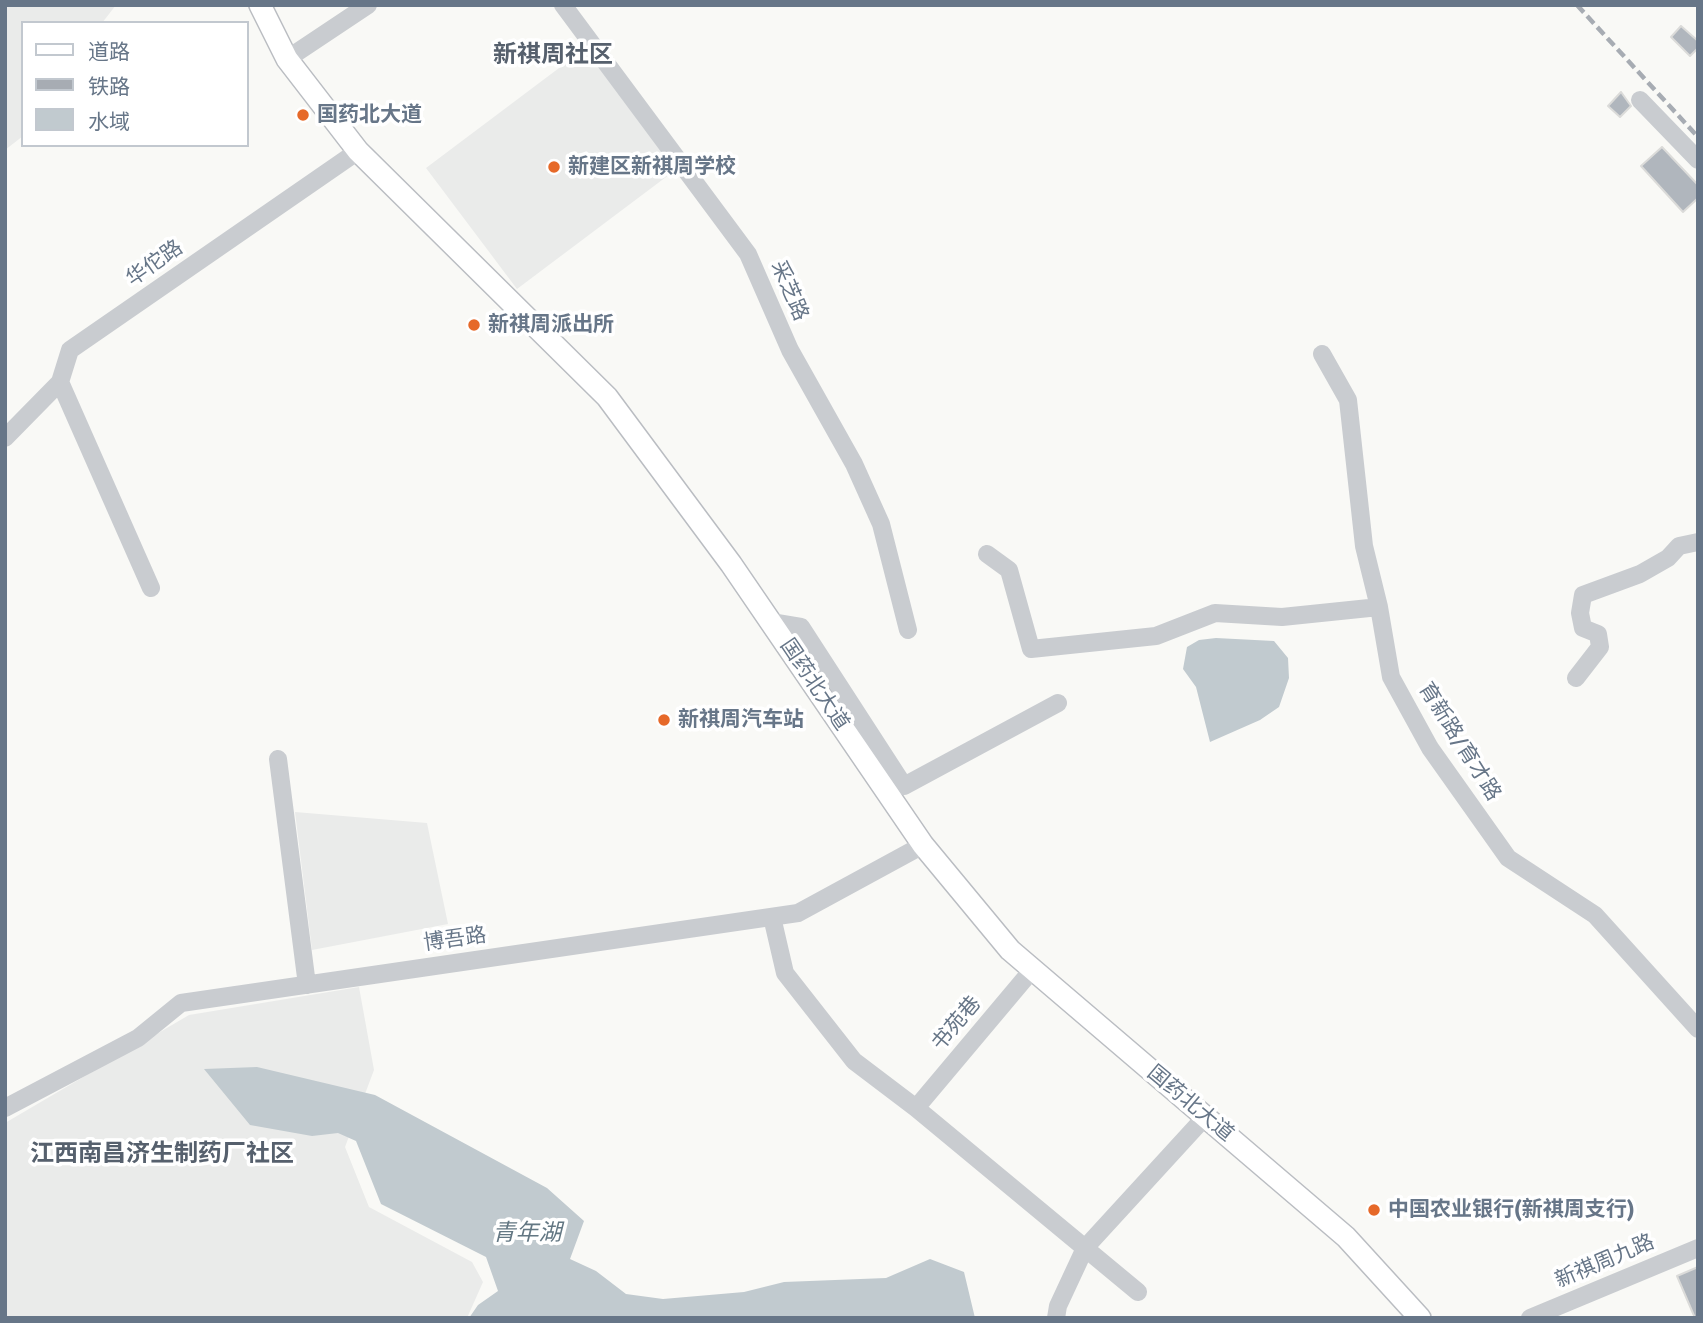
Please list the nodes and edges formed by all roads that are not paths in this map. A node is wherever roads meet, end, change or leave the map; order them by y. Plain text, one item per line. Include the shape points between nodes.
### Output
1 (260, 5) edge
2 (368, 5) edge
3 (564, 5) edge
4 (287, 59) junction
5 (1640, 100) dead end
6 (358, 151) junction
7 (1698, 160) edge
8 (1322, 354) dead end
9 (60, 382) junction
10 (5, 439) edge
11 (1698, 542) edge
12 (987, 554) dead end
13 (151, 589) dead end
14 (1379, 607) junction
15 (771, 622) junction
16 (908, 629) dead end
17 (1576, 678) dead end
18 (1058, 703) dead end
19 (278, 759) dead end
20 (923, 845) junction
21 (772, 917) junction
22 (1032, 970) junction
23 (307, 985) junction
24 (1698, 1029) edge
25 (5, 1108) edge
26 (916, 1108) junction
27 (1205, 1117) junction
28 (1085, 1248) junction
29 (1698, 1248) edge
30 (1138, 1292) dead end
31 (1056, 1318) edge
32 (1420, 1318) edge
33 (1530, 1318) edge

1 - 4 main road, 国药北大道
2 - 4 street
3 - 16 street, 采芝路 via 748,254 790,350 855,464 881,524
4 - 6 main road, 国药北大道
5 - 7 street
6 - 9 street, 华佗路 via 70,350
6 - 15 main road, 国药北大道 via 607,397
8 - 14 street, 育新路/育才路 via 1348,400 1364,546
9 - 10 street, 华佗路
9 - 13 street
11 - 17 street via 1679,546 1668,558 1640,573 1583,595 1583,628 1598,634 1601,647
12 - 14 street via 1009,570 1031,649 1156,636 1215,612 1282,617
14 - 24 street, 育新路/育才路 via 1391,677 1430,748 1508,858 1595,915
15 - 18 street via 801,627 904,786
15 - 20 main road, 国药北大道
19 - 23 street
20 - 21 street, 博吾路 via 798,913
20 - 22 main road, 国药北大道
21 - 23 street, 博吾路
21 - 26 street via 785,973 854,1060
22 - 26 street, 书苑巷
22 - 27 main road, 国药北大道
23 - 25 street, 博吾路 via 181,1003 138,1038
26 - 28 street
27 - 28 street
27 - 32 main road, 国药北大道 via 1346,1237
28 - 30 street
28 - 31 street
29 - 33 street, 新祺周九路

